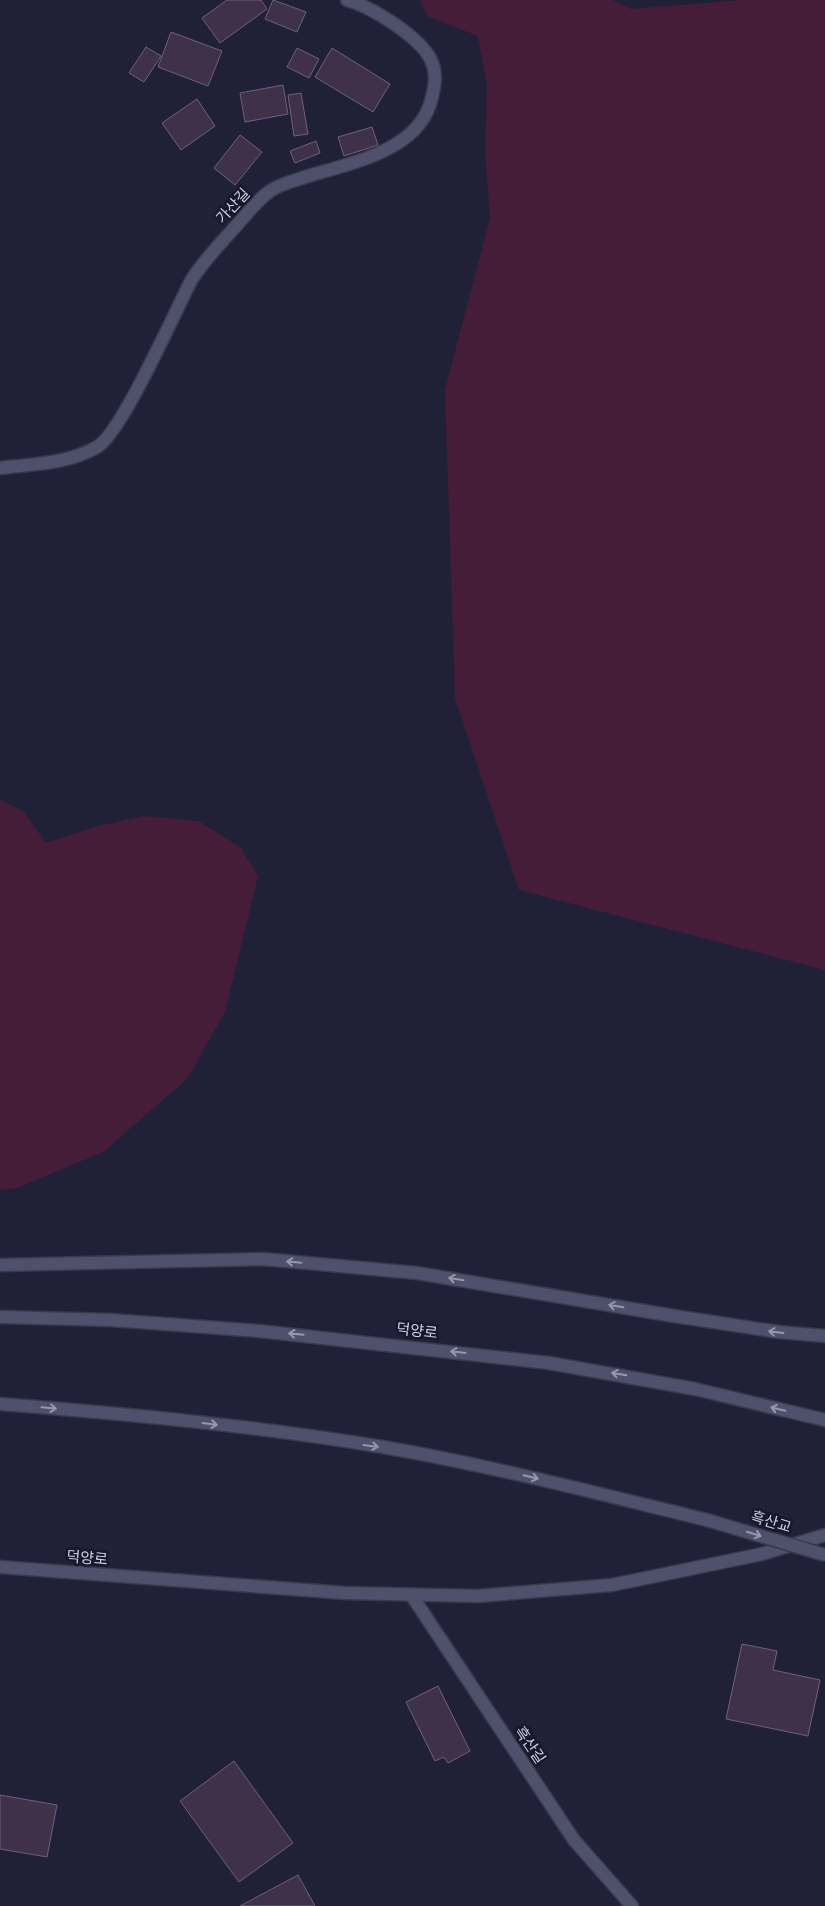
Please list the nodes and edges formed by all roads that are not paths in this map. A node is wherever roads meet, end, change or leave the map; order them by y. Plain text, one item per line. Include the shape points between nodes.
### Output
1 (347, 0) edge
2 (0, 468) edge
3 (0, 1265) edge
4 (0, 1318) edge
5 (825, 1336) edge
6 (0, 1404) edge
7 (825, 1420) edge
8 (825, 1535) edge
9 (825, 1555) edge
10 (0, 1567) edge
11 (412, 1596) junction
12 (632, 1906) edge

1 - 2 main road, 가산길 via 407,32 431,59 435,87 423,122 411,134 386,149 291,182 270,191 259,201 192,278 124,414 106,441 85,453 57,462
5 -> 3 main road via 674,1316 417,1273 263,1259
7 -> 4 main road, 덕양로 via 620,1374 519,1359 259,1330 111,1320
6 -> 9 main road, 흑산교, bridge via 124,1414 382,1447 500,1469 708,1520
8 - 11 main road, 덕양로 via 762,1554 612,1585 478,1596
10 - 11 main road, 덕양로
11 - 12 main road, 흑산길 via 574,1840

